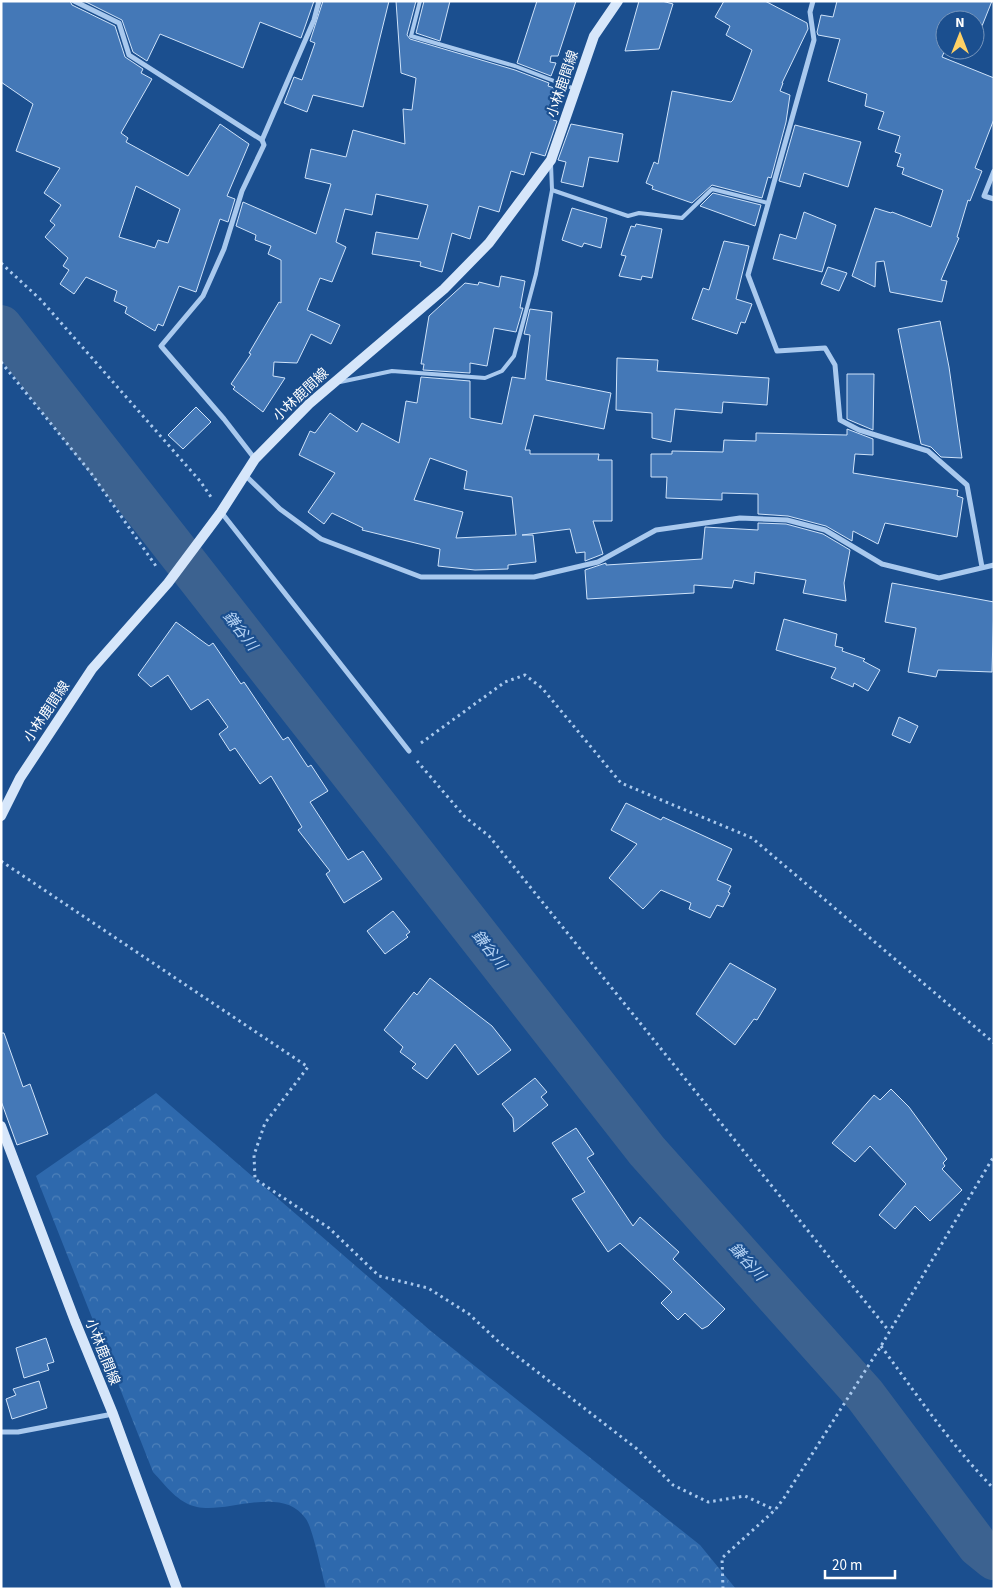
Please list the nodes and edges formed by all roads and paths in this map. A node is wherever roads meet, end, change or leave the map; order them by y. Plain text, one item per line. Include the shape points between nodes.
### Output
1 (74, 1) edge
2 (319, 1) edge
3 (420, 1) edge
4 (618, 1) edge
5 (813, 1) edge
6 (575, 90) junction
7 (262, 140) junction
8 (550, 160) junction
9 (994, 171) edge
10 (552, 190) junction
11 (994, 200) edge
12 (768, 203) junction
13 (1, 263) edge
14 (1, 362) edge
15 (333, 383) junction
16 (254, 459) junction
17 (245, 475) junction
18 (218, 516) junction
19 (994, 565) edge
20 (982, 567) junction
21 (168, 583) junction
22 (409, 752) junction
23 (1, 816) edge
24 (1, 861) edge
25 (994, 1043) edge
26 (1, 1126) edge
27 (994, 1156) edge
28 (889, 1331) junction
29 (881, 1346) junction
30 (113, 1414) junction
31 (1, 1432) edge
32 (994, 1489) edge
33 (775, 1510) junction
34 (177, 1589) edge
35 (723, 1589) edge

1 - 7 street via 119,23 129,55
2 - 7 street via 314,20
3 - 6 lane via 411,36 515,66
4 - 6 main road, 小林鹿間線 via 594,36
5 - 12 street via 810,12 814,40
6 - 8 main road, 小林鹿間線
7 - 16 street via 264,145 242,191 224,249 203,296 161,346
8 - 10 lane
8 - 15 main road, 小林鹿間線 via 489,244 444,290
9 - 11 street via 984,196
10 - 12 lane via 628,216 639,213 682,218 712,189
10 - 15 lane via 536,274 514,356 502,371 485,378 392,371
12 - 20 street via 748,275 777,352 825,348 835,365 840,420 859,430 928,451 967,485
13 - 18 path via 41,300 200,481
14 - 21 path via 91,474
15 - 16 main road, 小林鹿間線
16 - 17 main road, 小林鹿間線
17 - 18 main road, 小林鹿間線
17 - 20 street via 280,509 321,539 421,577 534,577 598,562 656,530 740,518 786,520 825,530 882,564 939,578
18 - 21 main road, 小林鹿間線
18 - 22 street
19 - 20 street
21 - 23 main road, 小林鹿間線 via 92,669 20,778
22 - 25 path via 505,682 524,675 542,688 621,783 752,838
22 - 28 path via 465,817 489,836
24 - 33 path via 308,1067 266,1123 254,1155 255,1179 329,1228 379,1276 428,1288 469,1314 500,1343 637,1449 673,1485 708,1502 745,1496
26 - 30 main road, 小林鹿間線
27 - 28 path
28 - 29 path
29 - 32 path via 975,1470
29 - 33 path
30 - 31 street via 18,1432
30 - 34 main road, 小林鹿間線
33 - 35 path via 722,1558

